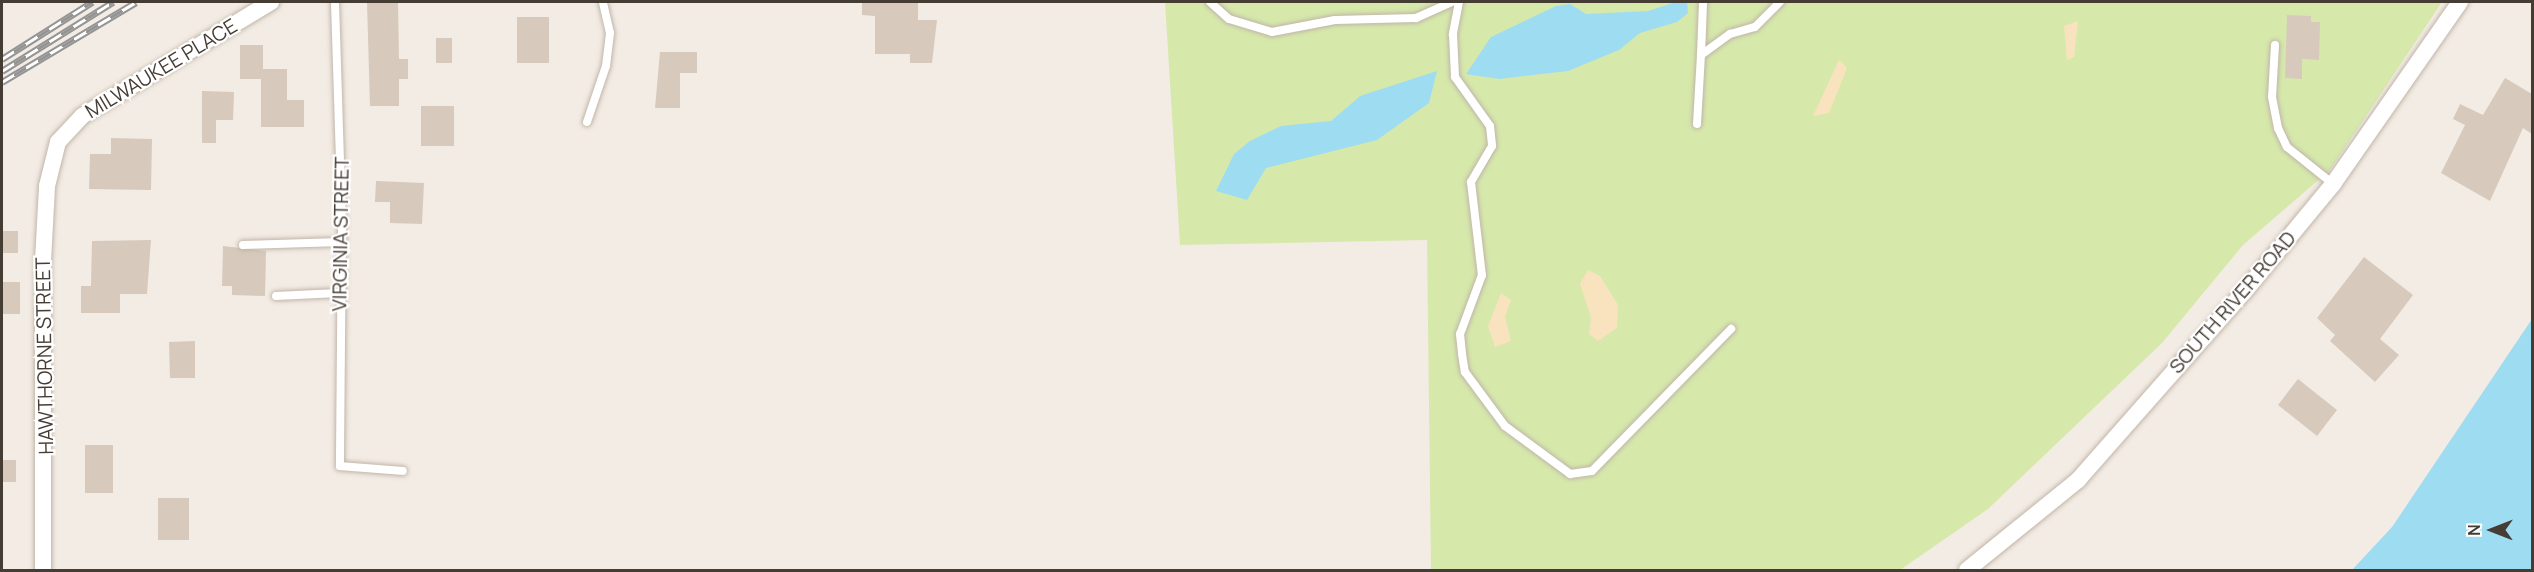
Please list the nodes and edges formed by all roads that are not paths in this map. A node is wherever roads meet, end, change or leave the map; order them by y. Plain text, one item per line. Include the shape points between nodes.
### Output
1 (271, 2) edge
2 (335, 2) edge
3 (603, 2) edge
4 (1210, 2) edge
5 (1452, 2) edge
6 (1459, 2) edge
7 (1703, 2) edge
8 (1780, 2) edge
9 (2460, 2) edge
10 (2275, 45) dead end
11 (1701, 55) junction
12 (587, 122) dead end
13 (1697, 124) dead end
14 (58, 142) joint
15 (2332, 184) junction
16 (341, 242) junction
17 (243, 245) dead end
18 (338, 293) junction
19 (276, 296) dead end
20 (1731, 329) dead end
21 (403, 471) dead end
22 (43, 570) edge
23 (1967, 570) edge

1 - 14 street, MILWAUKEE PLACE via 82,116
2 - 16 lane, VIRGINIA STREET
3 - 12 lane via 610,33
4 - 5 lane via 1229,19 1272,32 1335,20 1416,18
6 - 20 lane via 1453,34 1455,77 1490,126 1492,146 1471,182 1482,275 1460,334 1462,354 1465,372 1505,426 1570,474 1592,471
7 - 11 lane
8 - 11 lane via 1755,27 1730,34
9 - 15 street, SOUTH RIVER ROAD
10 - 15 lane via 2272,97 2278,128 2287,147
11 - 13 lane
14 - 22 street, HAWTHORNE STREET via 47,186 43,261
15 - 23 street, SOUTH RIVER ROAD via 2078,480
16 - 17 lane
16 - 18 lane, VIRGINIA STREET
18 - 19 lane
18 - 21 lane, VIRGINIA STREET via 340,466

